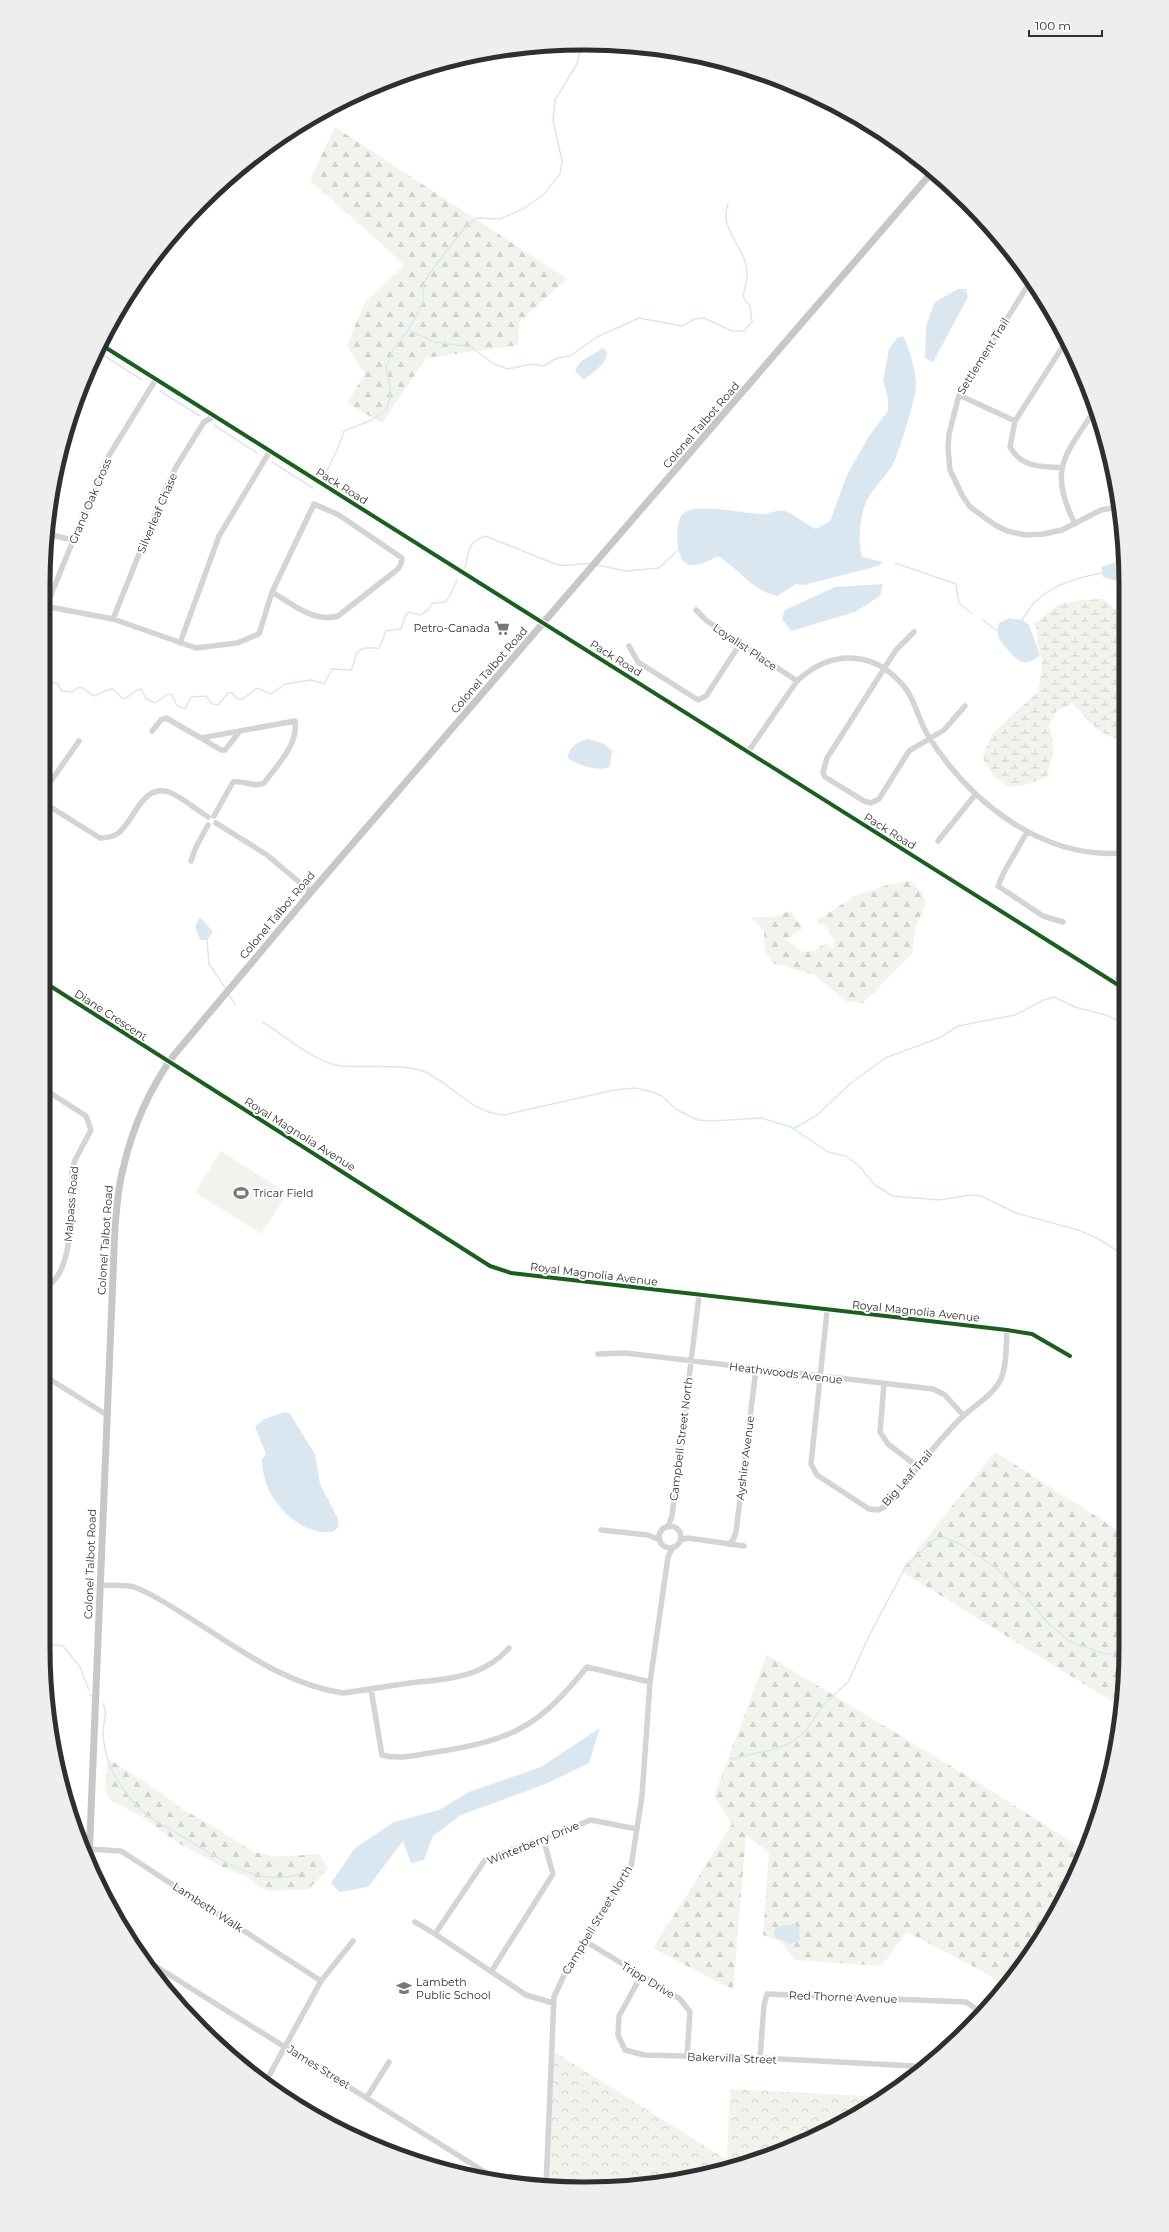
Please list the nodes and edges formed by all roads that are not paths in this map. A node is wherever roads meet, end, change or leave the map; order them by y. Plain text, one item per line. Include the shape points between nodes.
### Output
1 (929, 176) edge
2 (1028, 286) edge
3 (1063, 346) edge
4 (105, 347) edge
5 (156, 379) junction
6 (959, 395) junction
7 (1092, 415) edge
8 (215, 416) junction
9 (1016, 421) junction
10 (270, 451) junction
11 (1062, 468) junction
12 (1113, 508) edge
13 (1075, 524) junction
14 (53, 534) edge
15 (73, 540) junction
16 (272, 592) junction
17 (50, 594) edge
18 (50, 607) edge
19 (696, 610) dead end
20 (113, 619) junction
21 (544, 623) junction
22 (914, 632) dead end
23 (180, 643) junction
24 (740, 644) junction
25 (629, 646) dead end
26 (884, 669) junction
27 (797, 682) junction
28 (965, 706) dead end
29 (152, 731) dead end
30 (240, 731) junction
31 (929, 737) junction
32 (201, 738) junction
33 (79, 741) dead end
34 (748, 752) junction
35 (50, 782) edge
36 (975, 795) junction
37 (50, 807) edge
38 (211, 816) junction
39 (216, 823) junction
40 (208, 825) junction
41 (1027, 832) junction
42 (938, 841) dead end
43 (1119, 853) edge
44 (191, 861) dead end
45 (311, 892) junction
46 (1063, 922) dead end
47 (1119, 977) edge
48 (1115, 983) junction
49 (50, 986) edge
50 (1119, 986) edge
51 (168, 1062) junction
52 (50, 1093) edge
53 (50, 1285) edge
54 (698, 1296) junction
55 (827, 1310) junction
56 (1007, 1330) junction
57 (598, 1354) dead end
58 (1070, 1356) dead end
59 (690, 1362) junction
60 (756, 1369) junction
61 (820, 1377) junction
62 (50, 1378) edge
63 (884, 1384) junction
64 (107, 1415) junction
65 (963, 1415) junction
66 (918, 1467) junction
67 (672, 1516) junction
68 (668, 1527) junction
69 (675, 1528) junction
70 (600, 1530) dead end
71 (661, 1531) junction
72 (648, 1535) junction
73 (735, 1535) junction
74 (680, 1536) junction
75 (660, 1540) junction
76 (729, 1544) junction
77 (664, 1546) junction
78 (673, 1547) junction
79 (668, 1557) junction
80 (100, 1585) junction
81 (509, 1648) dead end
82 (650, 1682) junction
83 (371, 1689) junction
84 (637, 1829) junction
85 (543, 1838) junction
86 (89, 1847) edge
87 (89, 1849) edge
88 (415, 1922) dead end
89 (435, 1934) junction
90 (353, 1941) dead end
91 (585, 1941) junction
92 (155, 1966) edge
93 (492, 1972) junction
94 (641, 1976) junction
95 (321, 1981) junction
96 (553, 2003) junction
97 (977, 2009) edge
98 (286, 2047) junction
99 (687, 2056) junction
100 (760, 2058) junction
101 (389, 2062) dead end
102 (915, 2068) edge
103 (268, 2078) edge
104 (367, 2097) junction
105 (486, 2173) edge
106 (546, 2181) edge

1 - 21 main road, Colonel Talbot Road
2 - 6 street, Settlement Trail
3 - 9 street
4 - 5 street, Pack Road
5 - 8 street, Pack Road
5 - 15 street, Grand Oak Cross via 105,462
6 - 9 street
6 - 13 street, Settlement Trail via 949,434 950,470 970,507 995,525 1025,536 1044,534
7 - 11 street via 1068,450
8 - 10 street, Pack Road
8 - 20 street, Silverleaf Chase via 204,422 176,467
9 - 11 street via 1010,447 1016,456 1032,465
10 - 21 street, Pack Road
10 - 23 street via 219,536
11 - 13 street via 1060,483 1066,506
12 - 13 street, Settlement Trail via 1101,510
14 - 15 street
15 - 17 street, Grand Oak Cross
16 - 16 street via 314,504 339,515 402,558 398,569 338,616 328,619 317,618
16 - 23 street via 259,634 251,639 196,648
18 - 20 street
19 - 24 street, Loyalist Place
20 - 23 street
21 - 34 street, Pack Road
21 - 45 main road, Colonel Talbot Road
22 - 26 street via 896,650
24 - 25 street via 706,696 698,700 638,662
24 - 27 street, Loyalist Place
26 - 27 street via 862,659 840,658 820,665
26 - 31 street via 902,683
26 - 31 street via 827,758 823,772 864,801 871,803 879,799 909,751
27 - 34 street
28 - 31 street via 944,730
29 - 32 street via 166,718
30 - 32 street
30 - 32 street via 225,750
30 - 38 street via 295,721 297,731 293,742 264,783 260,785 233,782
31 - 36 street via 960,780
33 - 35 street
34 - 48 street, Pack Road
36 - 41 street
36 - 42 street
37 - 38 street via 100,838 119,833 143,800 150,794 160,792 169,792
38 - 39 street via 217,819
38 - 40 street via 206,821
39 - 40 street via 213,826
39 - 45 street via 267,854
40 - 44 street
41 - 43 street via 1081,852
41 - 46 street via 998,886 1043,916
45 - 51 main road, Colonel Talbot Road
47 - 48 street
48 - 50 street, Pack Road
49 - 51 street, Diane Crescent
51 - 54 street, Royal Magnolia Avenue via 490,1266 511,1273
51 - 64 main road, Colonel Talbot Road via 140,1115 120,1181 115,1226
52 - 53 street, Malpass Road via 86,1116 91,1130 72,1171 67,1252 61,1270
54 - 55 street, Royal Magnolia Avenue
54 - 59 street, Campbell Street North
55 - 56 street, Royal Magnolia Avenue
55 - 61 street, Big Leaf Trail
56 - 58 street, Royal Magnolia Avenue via 1032,1334
56 - 65 street, Big Leaf Trail via 1006,1357 1001,1379 990,1393
57 - 59 street, Heathwoods Avenue via 625,1353
59 - 60 street, Heathwoods Avenue
59 - 67 street, Campbell Street North
60 - 61 street, Heathwoods Avenue
60 - 73 street, Ayshire Avenue
61 - 63 street, Heathwoods Avenue
61 - 66 street, Big Leaf Trail via 811,1464 817,1475 869,1509 878,1510 886,1506
62 - 64 street
63 - 65 street, Heathwoods Avenue via 933,1389 945,1395
63 - 66 street via 880,1432 888,1444
64 - 80 main road, Colonel Talbot Road
65 - 66 street, Big Leaf Trail
67 - 68 street, Campbell Street North
67 - 69 street, Campbell Street North
68 - 69 street
68 - 71 street
69 - 74 street
70 - 72 street
71 - 72 street
71 - 75 street
72 - 75 street
73 - 76 street, Ayshire Avenue
73 - 76 street via 742,1546
74 - 76 street
74 - 78 street via 678,1545
75 - 77 street
77 - 78 street
77 - 79 street, Campbell Street North
78 - 79 street, Campbell Street North
79 - 82 street, Campbell Street North
80 - 83 street via 133,1586 260,1663 292,1679 343,1693
80 - 86 main road, Colonel Talbot Road
81 - 83 street via 493,1663 460,1676
82 - 83 street via 587,1666 542,1716 517,1731 473,1746 394,1759 382,1755
82 - 84 street, Campbell Street North via 642,1796
84 - 85 street, Winterberry Drive via 591,1820
84 - 91 street, Campbell Street North via 631,1867
85 - 89 street, Winterberry Drive via 485,1860
85 - 93 street via 553,1874
87 - 95 street, Lambeth Walk via 121,1851
88 - 89 street
89 - 93 street
90 - 95 street
91 - 94 street, Tripp Drive
91 - 96 street, Campbell Street North via 565,1973
92 - 98 street, James Street
93 - 96 street via 526,1995
94 - 99 street, Tripp Drive via 680,1999 690,2012
94 - 99 street, Bakervilla Street via 619,2016 618,2035 625,2050 644,2055
95 - 98 street
96 - 106 street, Campbell Street North
97 - 100 street, Red Thorne Avenue via 966,2002 767,1994
98 - 103 street
98 - 104 street, James Street
99 - 100 street, Bakervilla Street
100 - 102 street, Bakervilla Street
101 - 104 street
104 - 105 street, James Street

